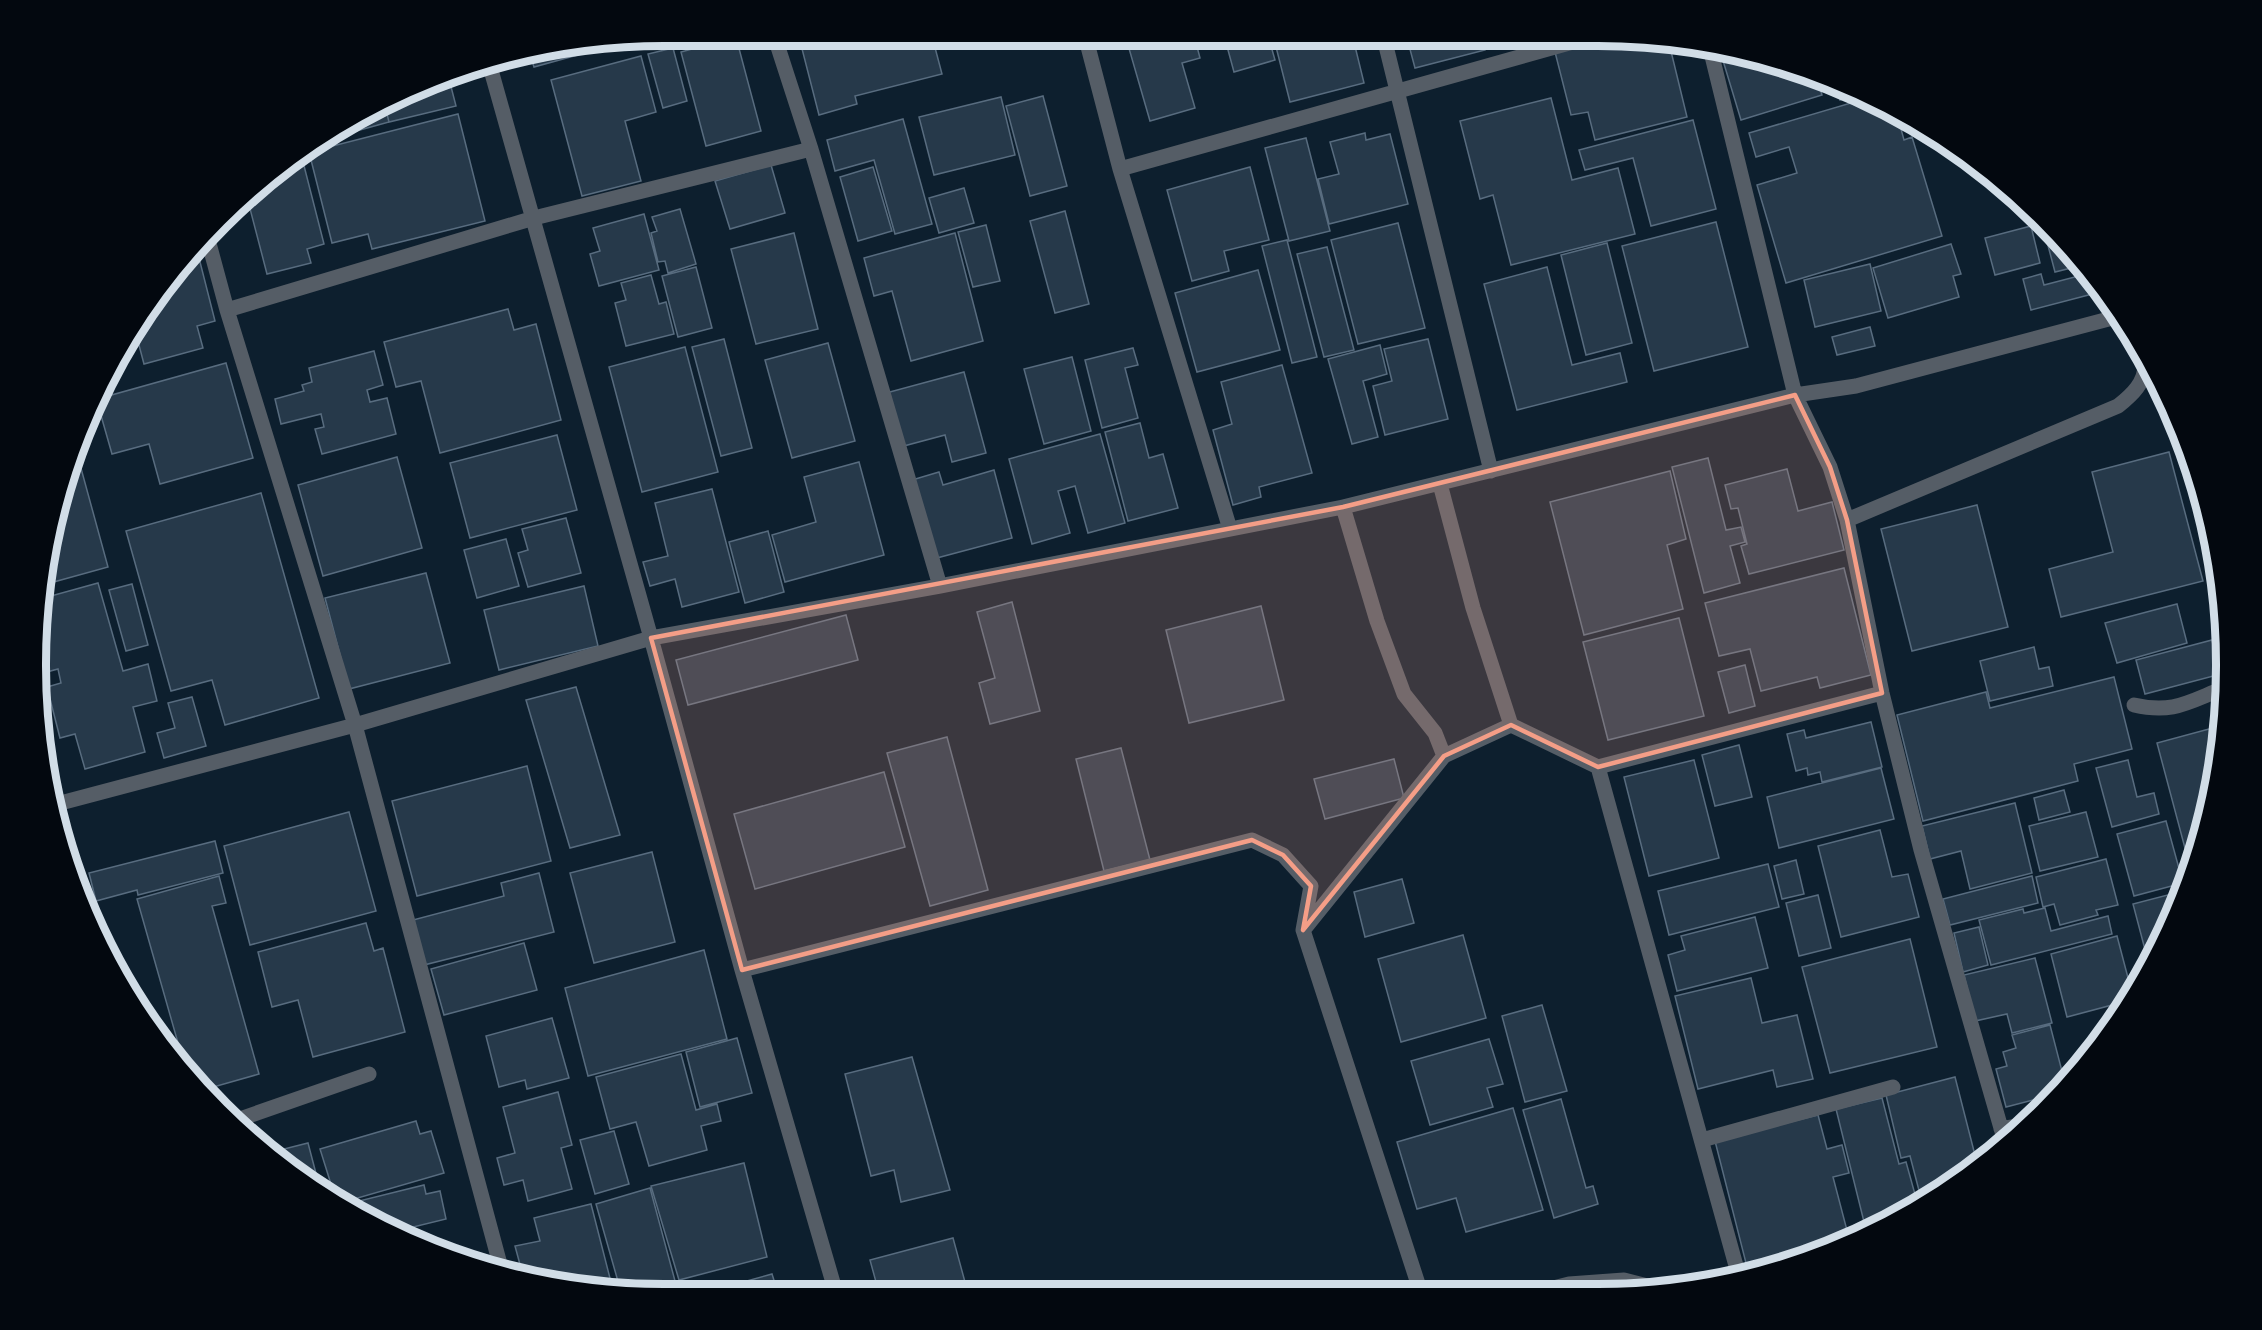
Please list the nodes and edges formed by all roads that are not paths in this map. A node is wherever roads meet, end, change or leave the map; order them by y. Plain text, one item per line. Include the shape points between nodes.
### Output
1 (778, 46) edge
2 (1088, 46) edge
3 (1386, 46) edge
4 (1558, 46) edge
5 (1712, 57) edge
6 (492, 72) edge
7 (1397, 90) junction
8 (811, 149) junction
9 (1120, 169) junction
10 (534, 218) junction
11 (210, 247) edge
12 (227, 310) junction
13 (2109, 319) edge
14 (2143, 374) edge
15 (1795, 395) junction
16 (1491, 471) junction
17 (1440, 484) junction
18 (1342, 507) junction
19 (1846, 520) junction
20 (1230, 529) junction
21 (940, 586) junction
22 (651, 638) junction
23 (2215, 691) edge
24 (1882, 693) junction
25 (2134, 705) dead end
26 (355, 725) junction
27 (1511, 725) junction
28 (1444, 756) junction
29 (1598, 767) junction
30 (62, 803) edge
31 (1303, 930) junction
32 (742, 970) junction
33 (369, 1074) dead end
34 (1893, 1087) dead end
35 (244, 1117) edge
36 (2002, 1133) edge
37 (1702, 1140) junction
38 (499, 1260) edge
39 (1736, 1267) edge
40 (1634, 1282) edge
41 (834, 1284) edge
42 (1417, 1284) edge
43 (1569, 1284) edge

1 - 8 street
2 - 9 street
3 - 7 street
4 - 7 street
5 - 15 street
6 - 10 street
7 - 9 street
7 - 16 street
8 - 10 street
8 - 21 street
9 - 20 street
10 - 12 street
10 - 22 street
11 - 12 street
12 - 26 street
13 - 15 street via 1856,386
14 - 19 street via 2135,392 2118,406
15 - 16 street
15 - 19 street via 1830,467
16 - 17 street
17 - 18 street
17 - 27 street via 1473,608
18 - 20 street
18 - 28 street via 1404,694 1435,733
19 - 24 street
20 - 21 street
21 - 22 street
22 - 26 street
22 - 32 street
23 - 25 street via 2172,709
24 - 29 street
24 - 36 street via 1921,850
26 - 30 street
26 - 38 street
27 - 28 street
27 - 29 street
28 - 31 street
29 - 37 street
31 - 32 street via 1311,886 1283,855 1252,840
31 - 42 street
32 - 41 street
33 - 35 street
34 - 37 street
37 - 39 street
40 - 43 street

